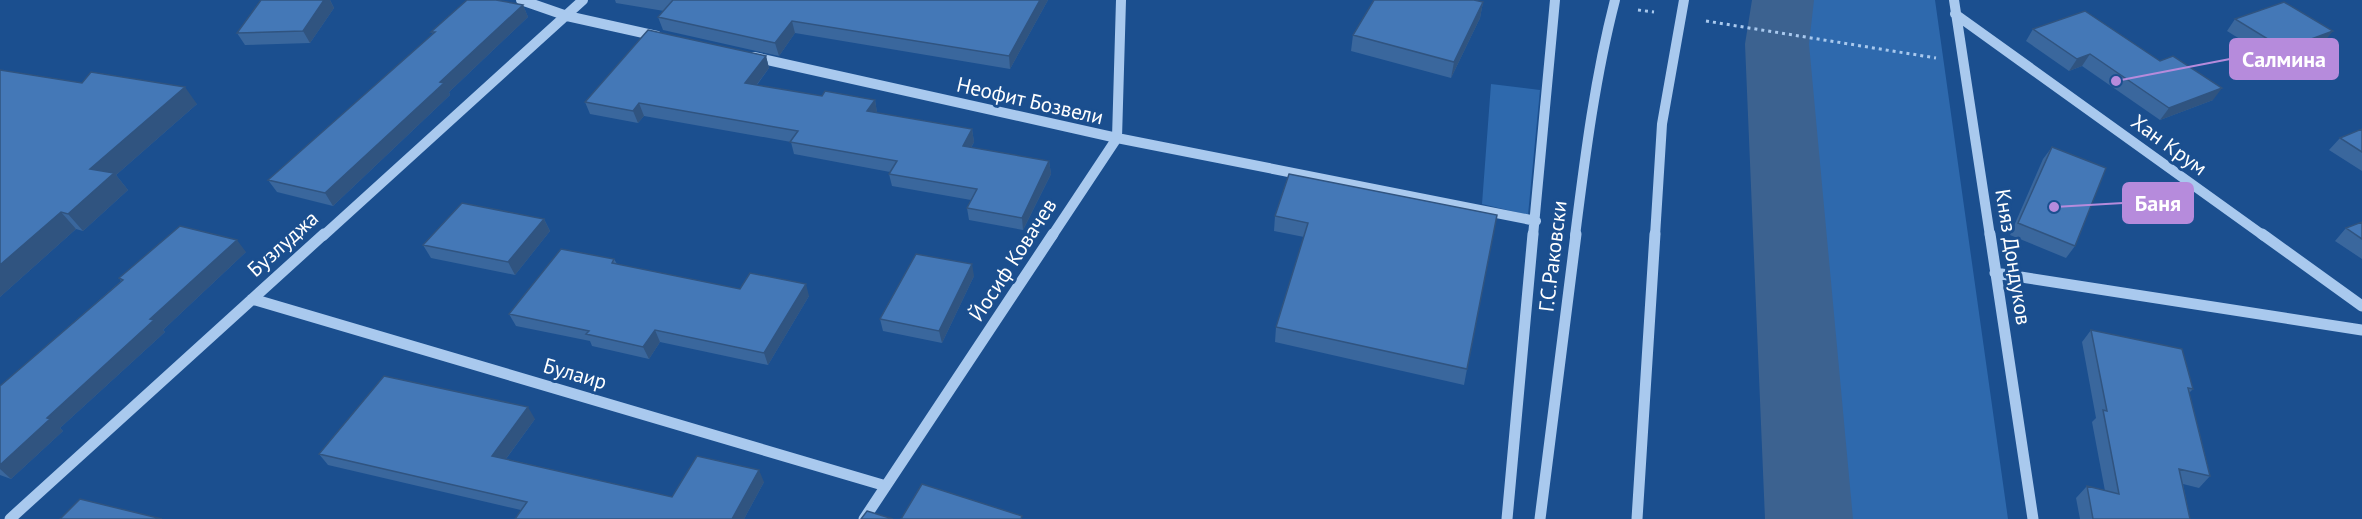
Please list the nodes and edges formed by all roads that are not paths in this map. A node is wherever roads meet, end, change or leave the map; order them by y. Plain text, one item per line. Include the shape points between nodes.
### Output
1 (521, 0) edge
2 (583, 0) edge
3 (1121, 0) edge
4 (1555, 0) edge
5 (1684, 0) edge
6 (1954, 0) edge
7 (1615, 3) edge
8 (1955, 14) junction
9 (567, 16) junction
10 (665, 38) edge
11 (746, 56) edge
12 (1117, 138) junction
13 (1536, 221) junction
14 (1995, 273) junction
15 (252, 299) junction
16 (2362, 306) edge
17 (2362, 330) edge
18 (886, 486) junction
19 (10, 519) edge
20 (864, 519) edge
21 (1507, 519) edge
22 (1540, 519) edge
23 (1637, 519) edge
24 (2033, 519) edge

1 - 9 street
2 - 9 street, Бузлуджа
3 - 12 street
4 - 13 street
5 - 23 street via 1662,124
6 - 8 street, Княз Дондуков
7 - 22 street, Г.С.Раковски via 1590,120
8 - 14 street, Княз Дондуков
8 - 16 street, Хан Крум
9 - 10 street
9 - 15 street, Бузлуджа
11 - 12 street, Неофит Бозвели
12 - 13 street, Неофит Бозвели
12 - 18 street, Йосиф Ковачев
13 - 21 street
14 - 17 street
14 - 24 street, Княз Дондуков
15 - 18 street, Булаир
15 - 19 street, Бузлуджа
18 - 20 street, Йосиф Ковачев

